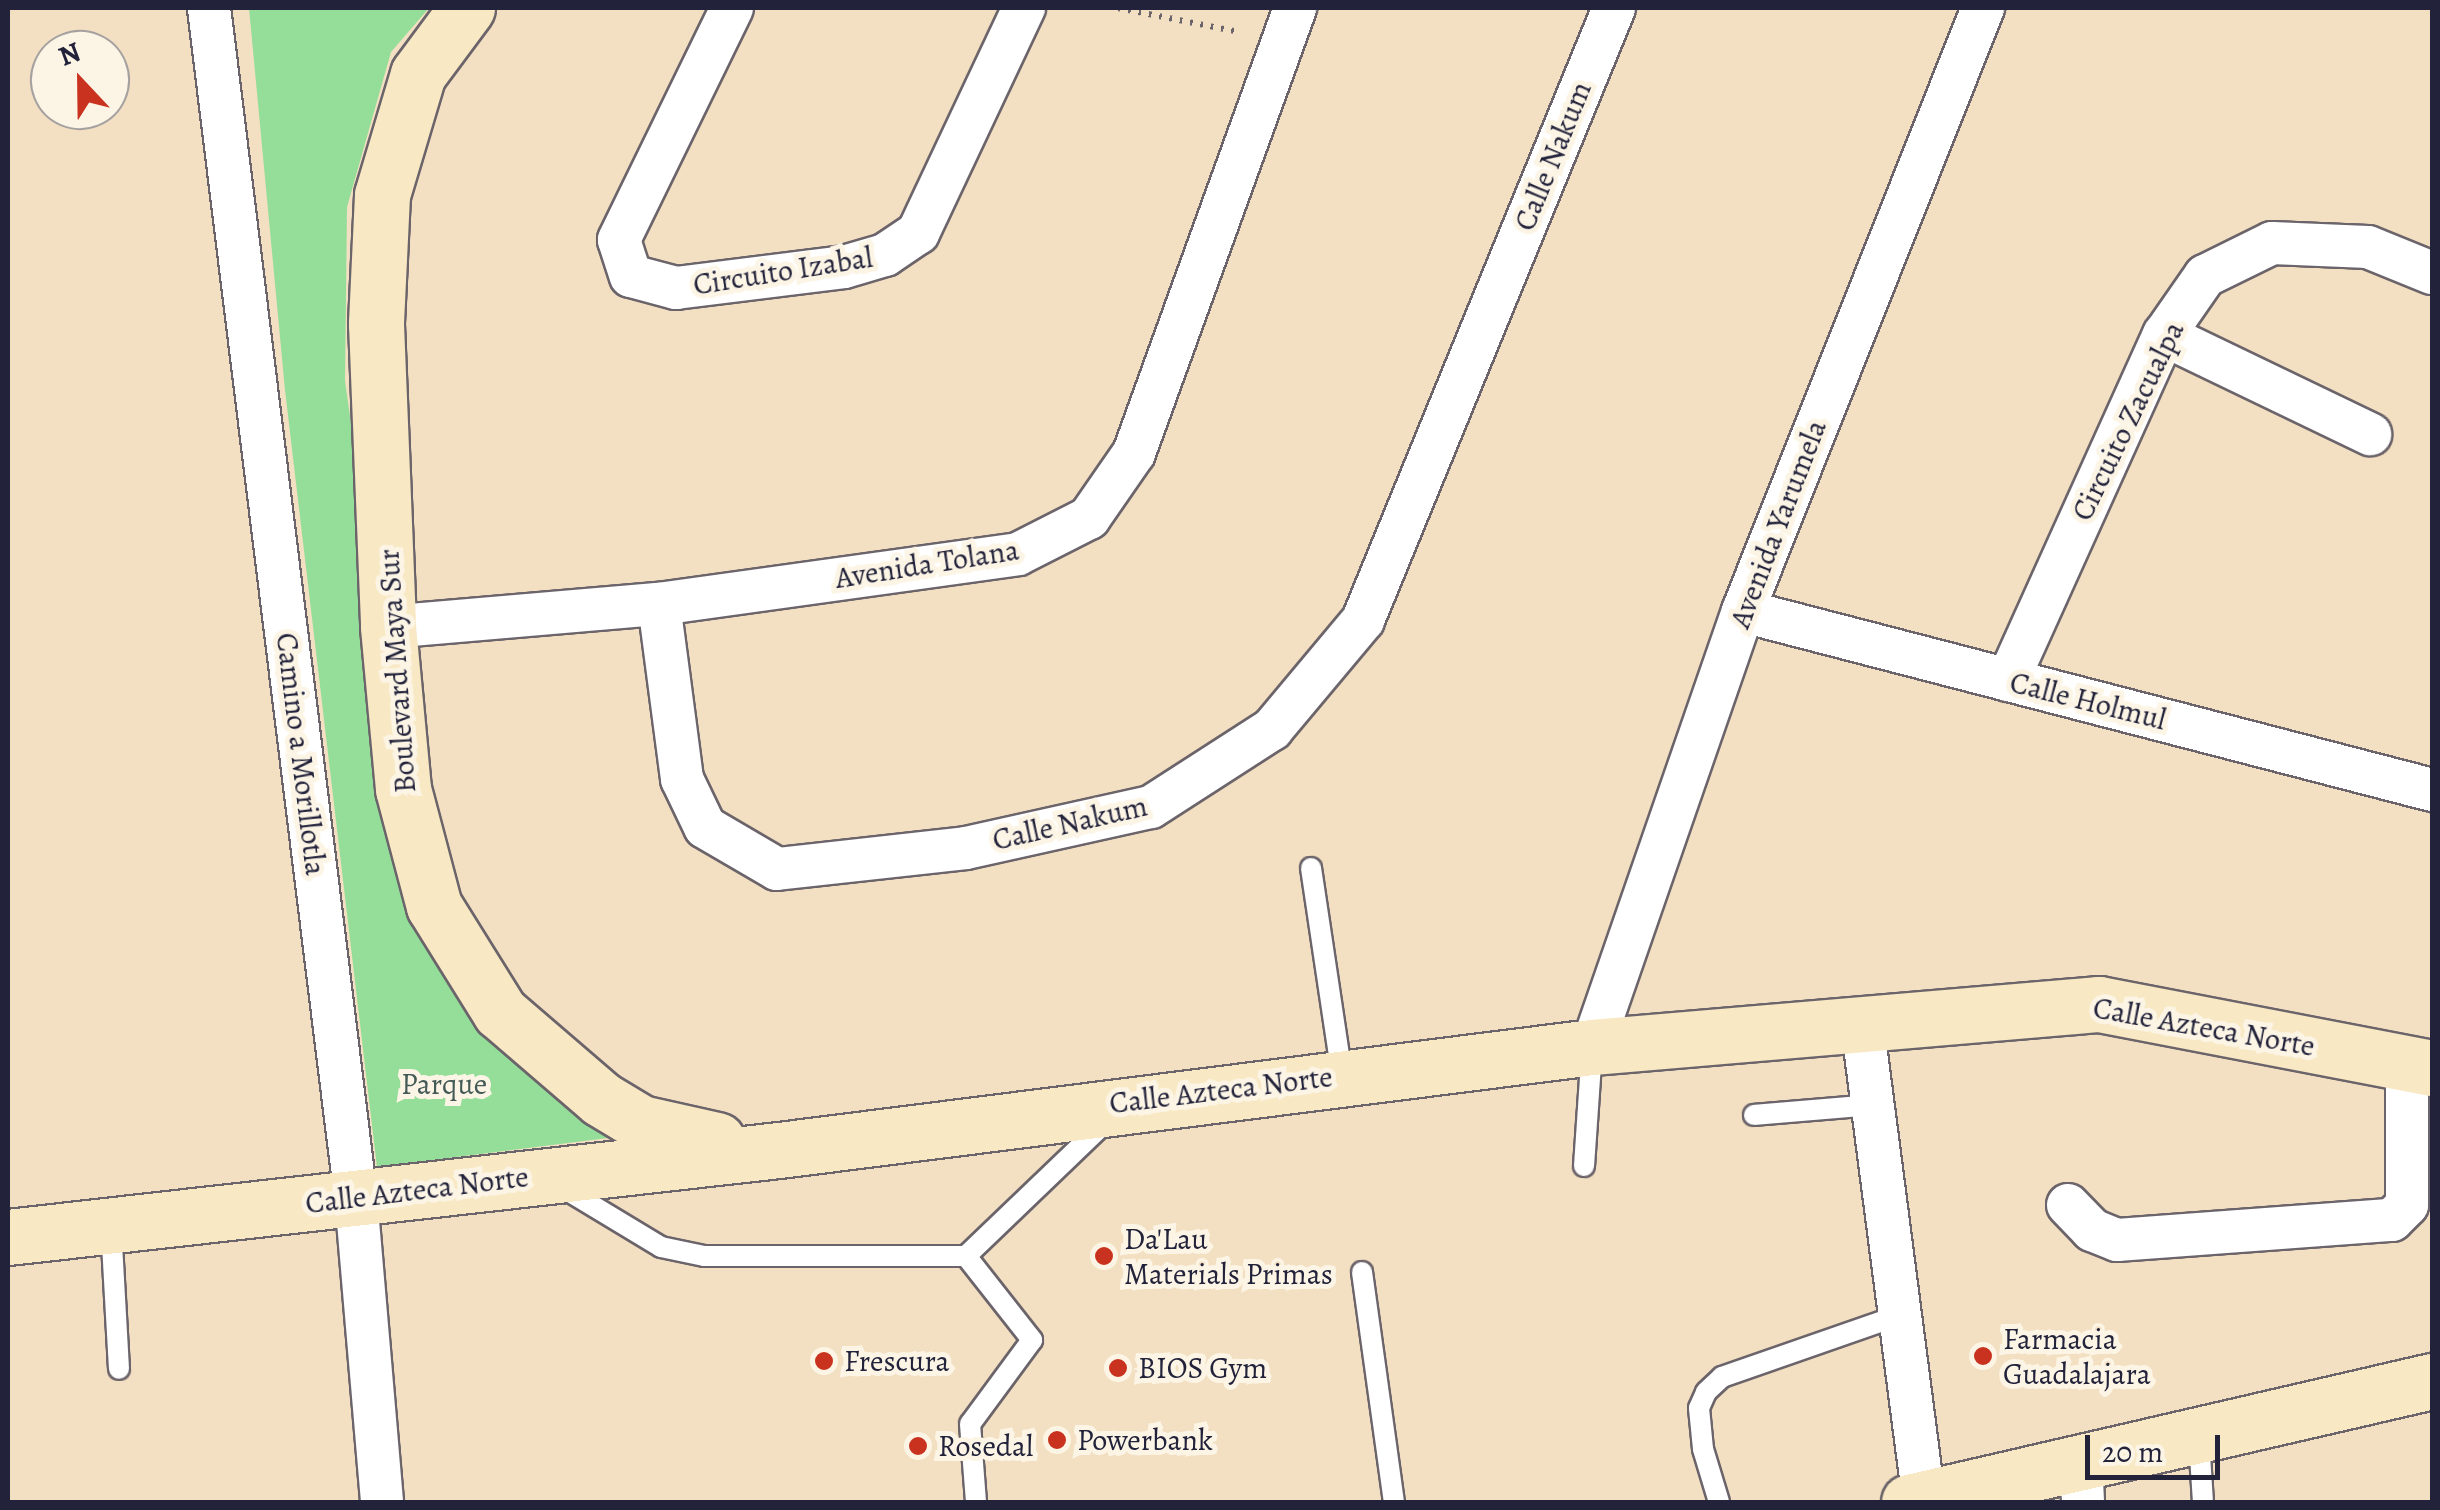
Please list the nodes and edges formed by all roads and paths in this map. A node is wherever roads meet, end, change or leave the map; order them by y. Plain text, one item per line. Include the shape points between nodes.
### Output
1 (208, 8) edge
2 (467, 8) edge
3 (732, 8) edge
4 (1024, 8) edge
5 (1118, 8) edge
6 (1614, 8) edge
7 (1983, 8) edge
8 (1295, 14) edge
9 (2432, 273) edge
10 (2164, 335) junction
11 (2370, 434) dead end
12 (660, 604) junction
13 (1743, 611) junction
14 (388, 626) junction
15 (2008, 680) junction
16 (2432, 790) edge
17 (1311, 868) dead end
18 (1862, 1023) junction
19 (1592, 1046) junction
20 (2420, 1066) edge
21 (1342, 1075) junction
22 (1127, 1101) junction
23 (1872, 1105) junction
24 (1754, 1115) dead end
25 (780, 1150) junction
26 (1584, 1166) dead end
27 (540, 1174) junction
28 (356, 1198) junction
29 (2068, 1204) dead end
30 (110, 1226) junction
31 (8, 1237) edge
32 (966, 1256) junction
33 (1362, 1272) dead end
34 (1900, 1315) junction
35 (119, 1368) dead end
36 (2432, 1380) edge
37 (2198, 1432) junction
38 (2082, 1481) edge
39 (1916, 1500) edge
40 (382, 1502) edge
41 (976, 1502) edge
42 (1394, 1502) edge
43 (1720, 1502) edge
44 (2203, 1502) edge

1 - 28 street, Camino a Morillotla
2 - 14 main road, Boulevard Maya Sur via 418,74 382,195 376,324
3 - 4 street, Circuito Izabal via 619,240 631,276 676,288 844,268 885,255 918,233
5 - 8 path via 1266,37
6 - 12 street, Calle Nakum via 1363,620 1272,730 1152,808 966,848 776,869 705,827 682,780
7 - 13 street, Avenida Yarumela
8 - 12 street, Avenida Tolana via 1134,453 1089,518 1018,554
9 - 10 street, Circuito Zacualpa via 2368,247 2272,242 2205,276
10 - 11 street
10 - 15 street, Circuito Zacualpa
12 - 14 street, Avenida Tolana
13 - 15 street, Calle Holmul
13 - 19 street, Avenida Yarumela
14 - 25 main road, Boulevard Maya Sur via 403,789 416,842 434,906 480,987 600,1099 641,1123
15 - 16 street, Calle Holmul
17 - 21 lane
18 - 19 main road, Calle Azteca Norte
18 - 20 main road, Calle Azteca Norte via 2099,1004
18 - 23 street
19 - 21 main road, Calle Azteca Norte
19 - 26 lane
20 - 29 street via 2407,1205 2392,1220 2117,1240 2092,1230
21 - 22 main road, Calle Azteca Norte
22 - 25 main road, Calle Azteca Norte
22 - 32 lane
23 - 24 lane
23 - 34 street
25 - 27 main road, Calle Azteca Norte
27 - 28 main road, Calle Azteca Norte
27 - 32 lane via 661,1247 704,1256
28 - 30 main road, Calle Azteca Norte
28 - 40 street, Camino a Morillotla
30 - 31 main road, Calle Azteca Norte
30 - 35 lane
32 - 41 lane via 1032,1340 970,1424
33 - 42 lane
34 - 39 street
34 - 43 lane via 1722,1377 1706,1392 1699,1408 1703,1449
36 - 37 main road
37 - 38 main road
37 - 44 lane
38 - 39 main road

